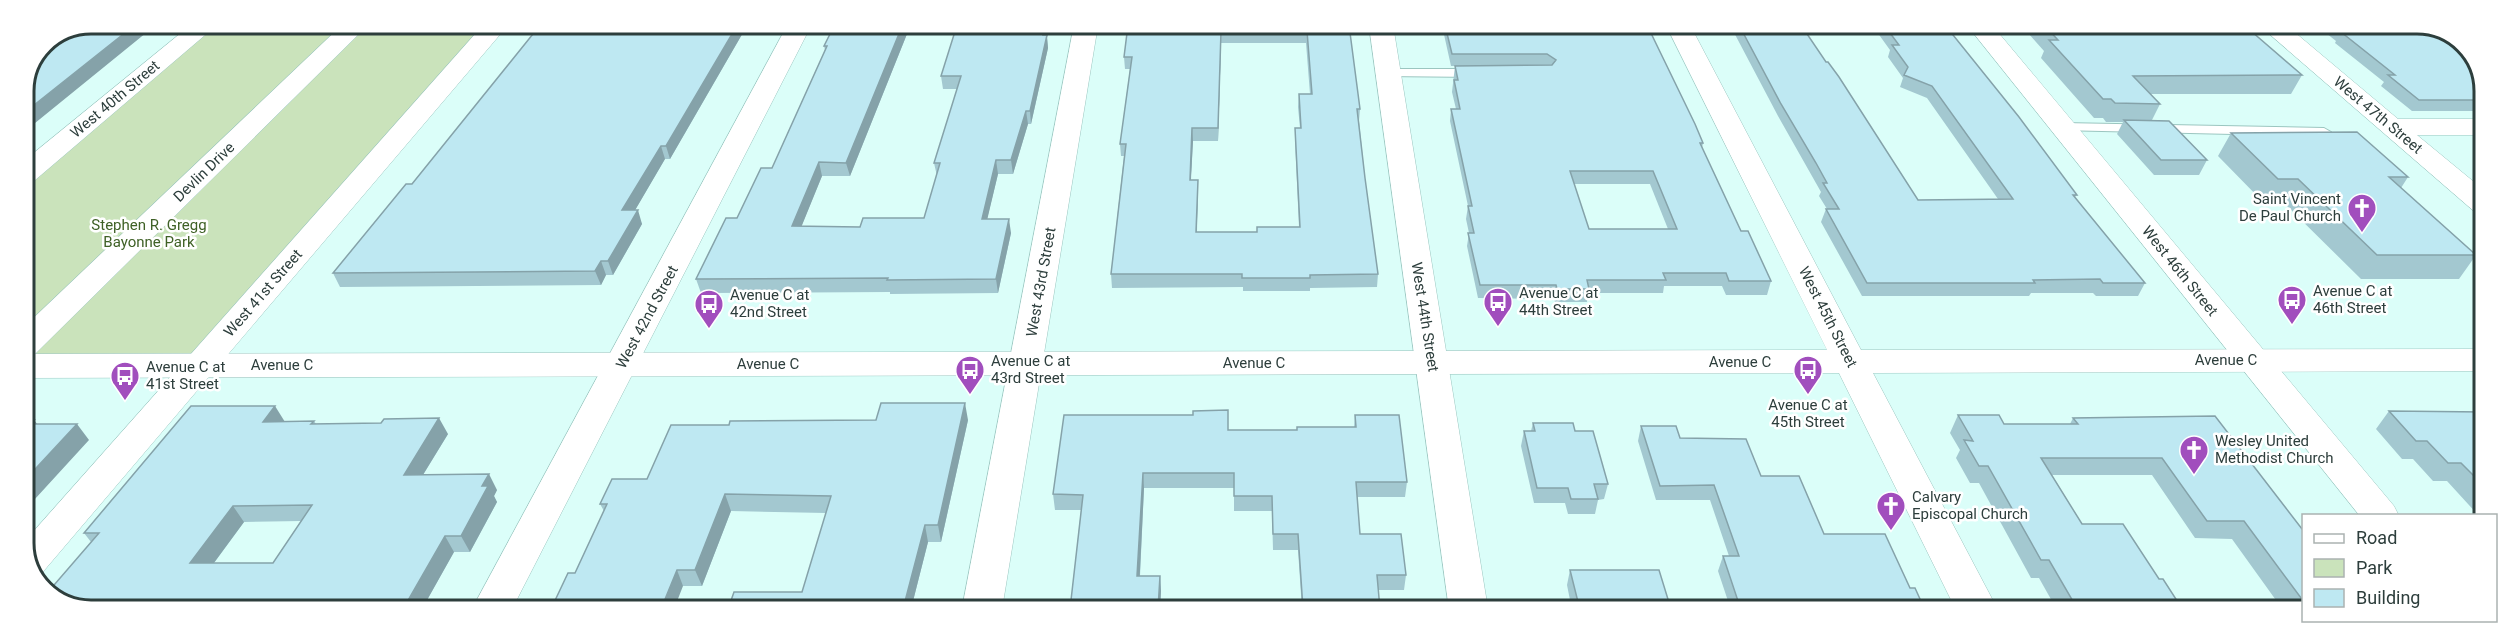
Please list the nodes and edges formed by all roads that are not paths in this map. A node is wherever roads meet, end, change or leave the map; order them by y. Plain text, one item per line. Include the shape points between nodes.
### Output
1 (194, 34) edge
2 (347, 34) edge
3 (488, 34) edge
4 (795, 34) edge
5 (1084, 34) edge
6 (1383, 34) edge
7 (1683, 34) edge
8 (1986, 34) edge
9 (2282, 34) edge
10 (1389, 73) junction
11 (1490, 73) edge
12 (2063, 127) junction
13 (2392, 127) junction
14 (2474, 127) edge
15 (2324, 132) edge
16 (34, 167) edge
17 (2474, 197) edge
18 (35, 336) edge
19 (2252, 360) junction
20 (2474, 360) edge
21 (1850, 361) junction
22 (1432, 362) junction
23 (1026, 363) junction
24 (622, 365) junction
25 (35, 366) edge
26 (199, 366) junction
27 (2379, 514) edge
28 (36, 554) edge
29 (497, 600) edge
30 (984, 600) edge
31 (1468, 600) edge
32 (1972, 600) edge

1 - 16 street, West 40th Street
2 - 18 street, Devlin Drive
3 - 26 street, West 41st Street
4 - 24 street, West 42nd Street
5 - 23 street, West 43rd Street
6 - 10 street, West 44th Street
7 - 21 main road, West 45th Street
8 - 12 street, West 46th Street
9 - 13 street, West 47th Street
10 - 11 lane
10 - 22 street, West 44th Street
12 - 15 lane
12 - 19 street, West 46th Street
13 - 14 street
13 - 17 street, West 47th Street
19 - 20 main road, Avenue C
19 - 21 main road, Avenue C
19 - 27 street, West 46th Street
21 - 22 main road, Avenue C
21 - 32 main road, West 45th Street
22 - 23 main road, Avenue C
22 - 31 street, West 44th Street
23 - 24 main road, Avenue C
23 - 30 street, West 43rd Street
24 - 26 main road, Avenue C
24 - 29 street, West 42nd Street
25 - 26 main road, Avenue C
26 - 28 street, West 41st Street

